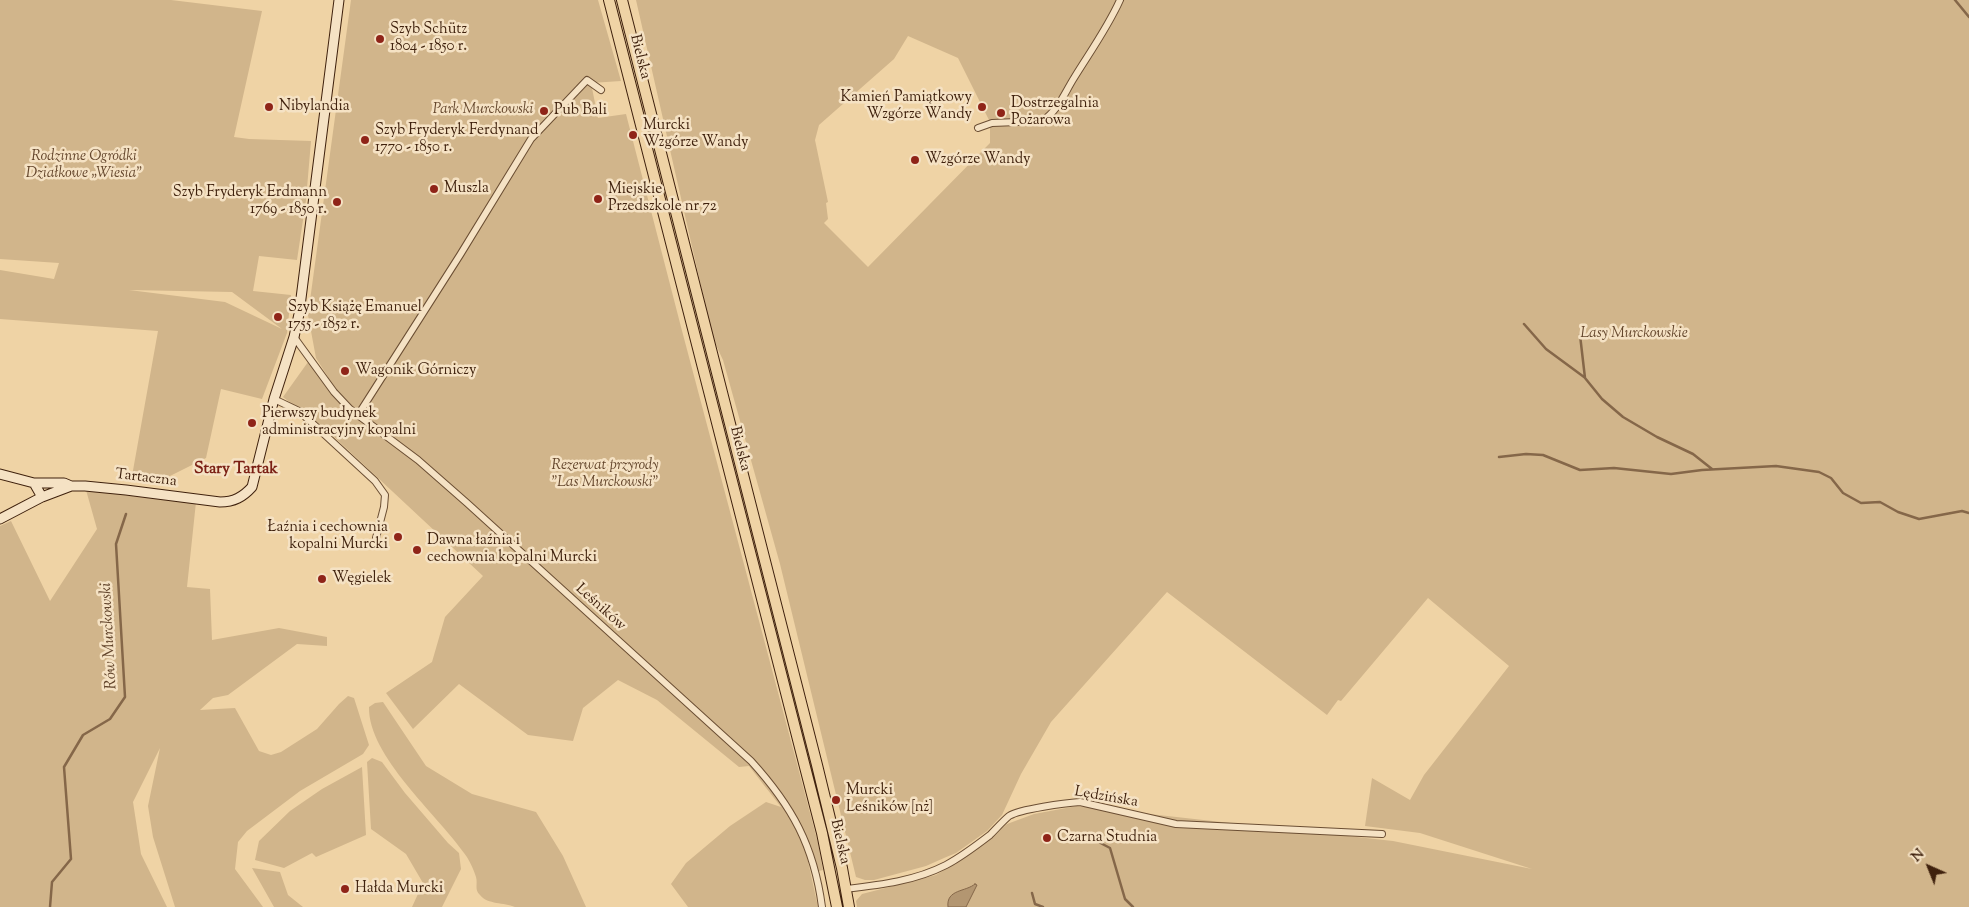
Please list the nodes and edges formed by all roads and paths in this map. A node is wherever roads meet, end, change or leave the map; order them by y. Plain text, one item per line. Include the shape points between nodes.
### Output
1 (340, 0) edge
2 (609, 0) edge
3 (622, 0) edge
4 (1120, 0) edge
5 (601, 90) dead end
6 (978, 128) dead end
7 (294, 337) junction
8 (274, 399) junction
9 (358, 415) junction
10 (0, 474) edge
11 (34, 483) junction
12 (71, 486) junction
13 (42, 497) junction
14 (0, 519) edge
15 (376, 538) dead end
16 (1382, 834) dead end
17 (846, 890) junction
18 (822, 907) edge
19 (837, 907) edge
20 (849, 907) edge

1 - 7 street
2 - 19 main road, Bielska via 810,786
3 - 17 main road, Bielska
4 - 6 street via 1058,107 1048,117 1042,121 992,123
5 - 9 street via 587,80 531,139
7 - 8 street
7 - 9 street, Leśników via 334,392
8 - 12 street, Tartaczna via 256,478 246,494 233,500 220,502
8 - 15 street via 299,411 375,481 385,496
9 - 18 street, Leśników via 418,460 467,503 751,761 777,792 804,838
10 - 11 street, Tartaczna
11 - 12 street, Tartaczna
11 - 13 street
12 - 13 street, Tartaczna
13 - 14 street, Tartaczna
16 - 17 street, Lędzińska via 1176,824 1080,802 1067,802 1010,816 948,864 927,874
17 - 20 main road, Bielska

